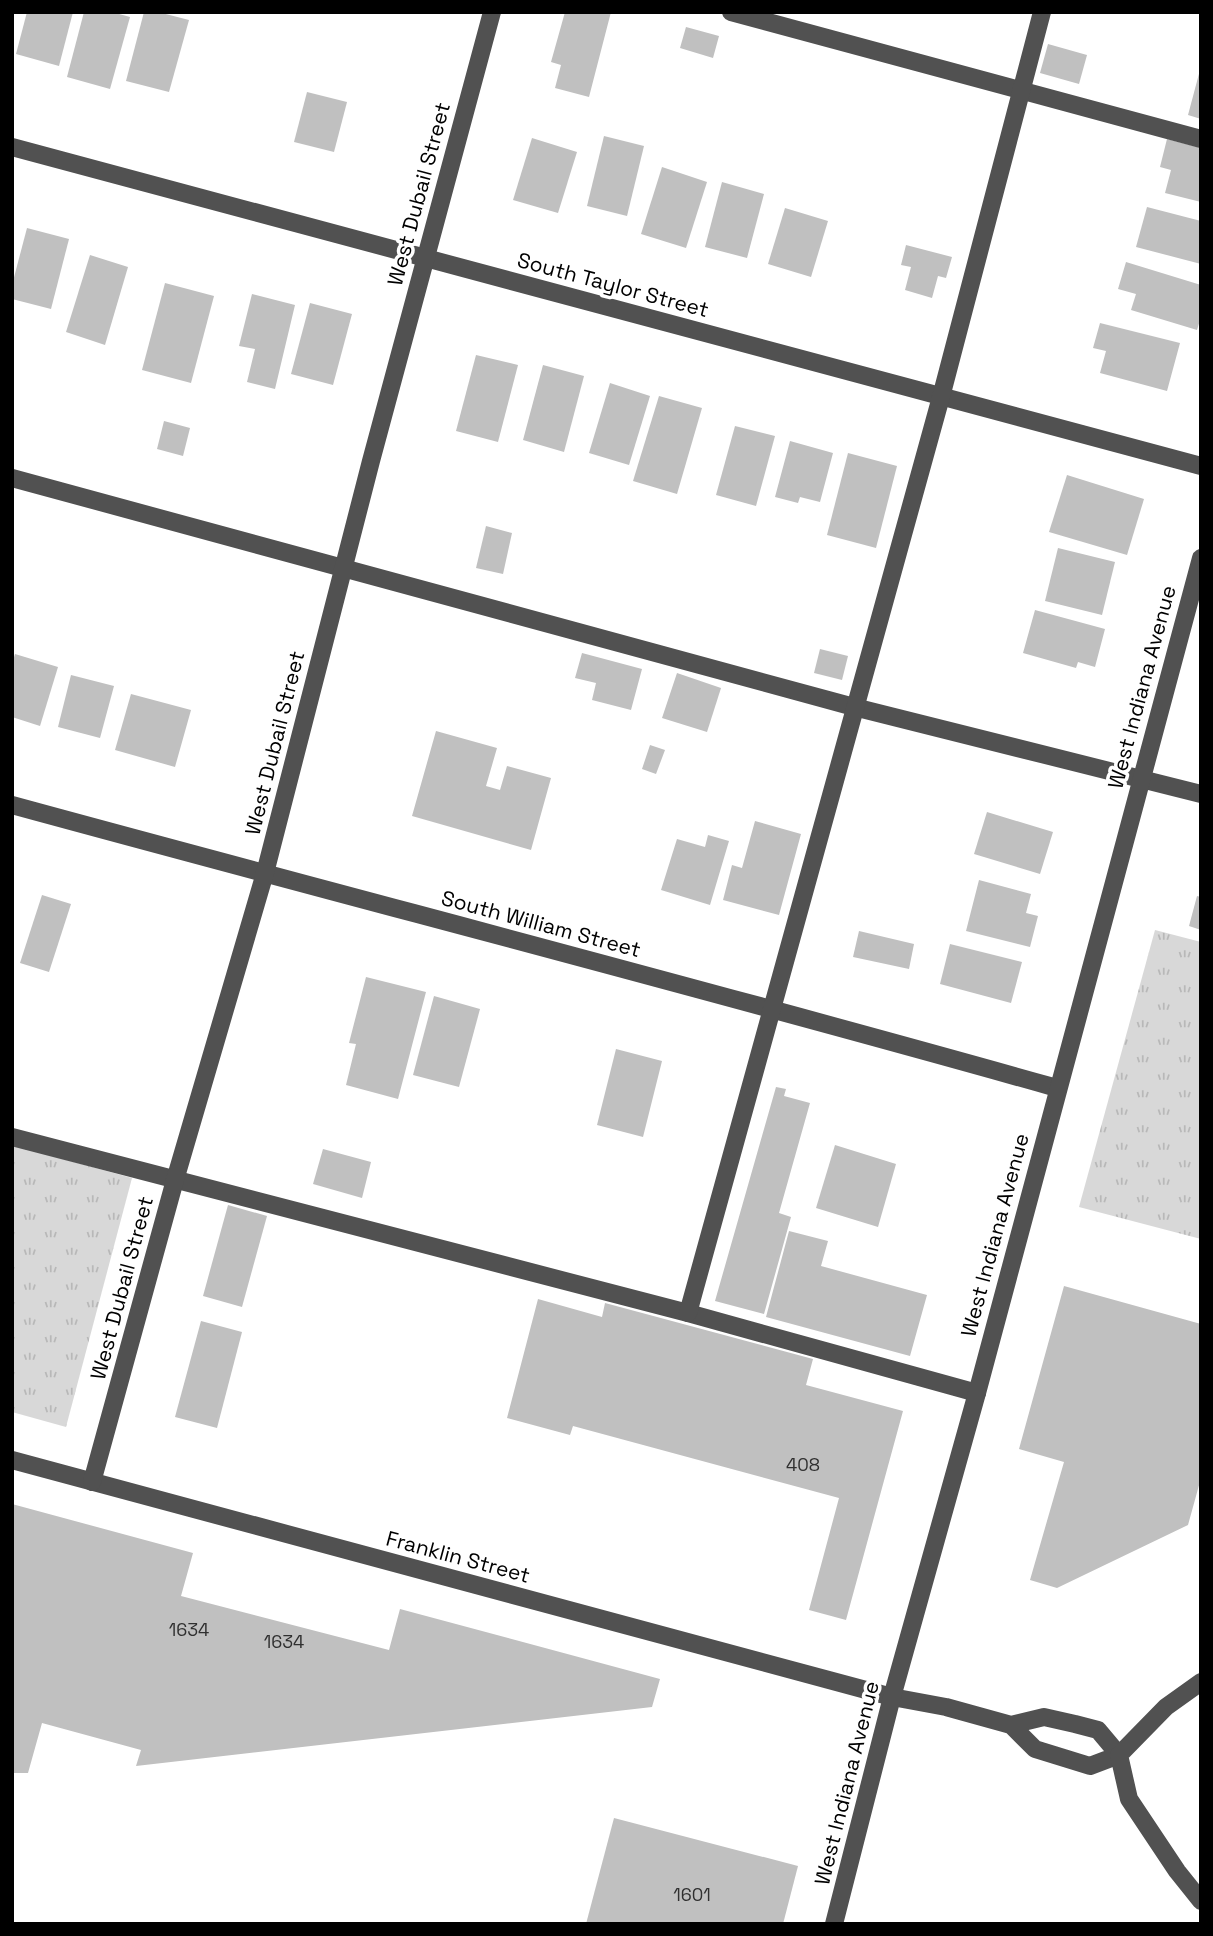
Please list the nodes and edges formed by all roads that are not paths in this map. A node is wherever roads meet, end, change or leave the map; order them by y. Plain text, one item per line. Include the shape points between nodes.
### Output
1 (492, 12) edge
2 (731, 12) edge
3 (1042, 12) edge
4 (1020, 90) junction
5 (1201, 139) edge
6 (12, 147) edge
7 (426, 258) junction
8 (941, 397) junction
9 (1201, 467) edge
10 (12, 478) edge
11 (1201, 558) edge
12 (344, 567) junction
13 (854, 707) junction
14 (1140, 779) junction
15 (1201, 794) edge
16 (12, 805) edge
17 (265, 873) junction
18 (773, 1008) junction
19 (1057, 1088) junction
20 (12, 1137) edge
21 (175, 1180) junction
22 (688, 1313) junction
23 (977, 1393) junction
24 (12, 1460) edge
25 (93, 1482) junction
26 (1201, 1682) edge
27 (892, 1698) junction
28 (1011, 1725) junction
29 (1119, 1755) junction
30 (1201, 1901) edge
31 (834, 1924) edge

1 - 7 street, West Dubail Street
2 - 4 street
3 - 4 street
4 - 5 street
4 - 8 street
6 - 7 street, South Taylor Street
7 - 8 street, South Taylor Street
7 - 12 street, West Dubail Street
8 - 9 street, South Taylor Street
8 - 13 street
10 - 12 street
11 - 14 street, West Indiana Avenue
12 - 13 street
12 - 17 street, West Dubail Street
13 - 14 street
13 - 18 street
14 - 15 street
14 - 19 street, West Indiana Avenue
16 - 17 street, South William Street
17 - 18 street, South William Street
17 - 21 street, West Dubail Street
18 - 19 street, South William Street
18 - 22 street
19 - 23 street, West Indiana Avenue
20 - 21 street
21 - 22 street
21 - 25 street, West Dubail Street
22 - 23 street
23 - 27 street, West Indiana Avenue
24 - 25 street, Franklin Street
25 - 27 street, Franklin Street
26 - 29 street via 1166,1707
27 - 28 street, Franklin Street
27 - 31 street, West Indiana Avenue
28 - 29 street via 1044,1717 1098,1730
28 - 29 street via 1035,1749 1090,1766
29 - 30 street via 1129,1799

